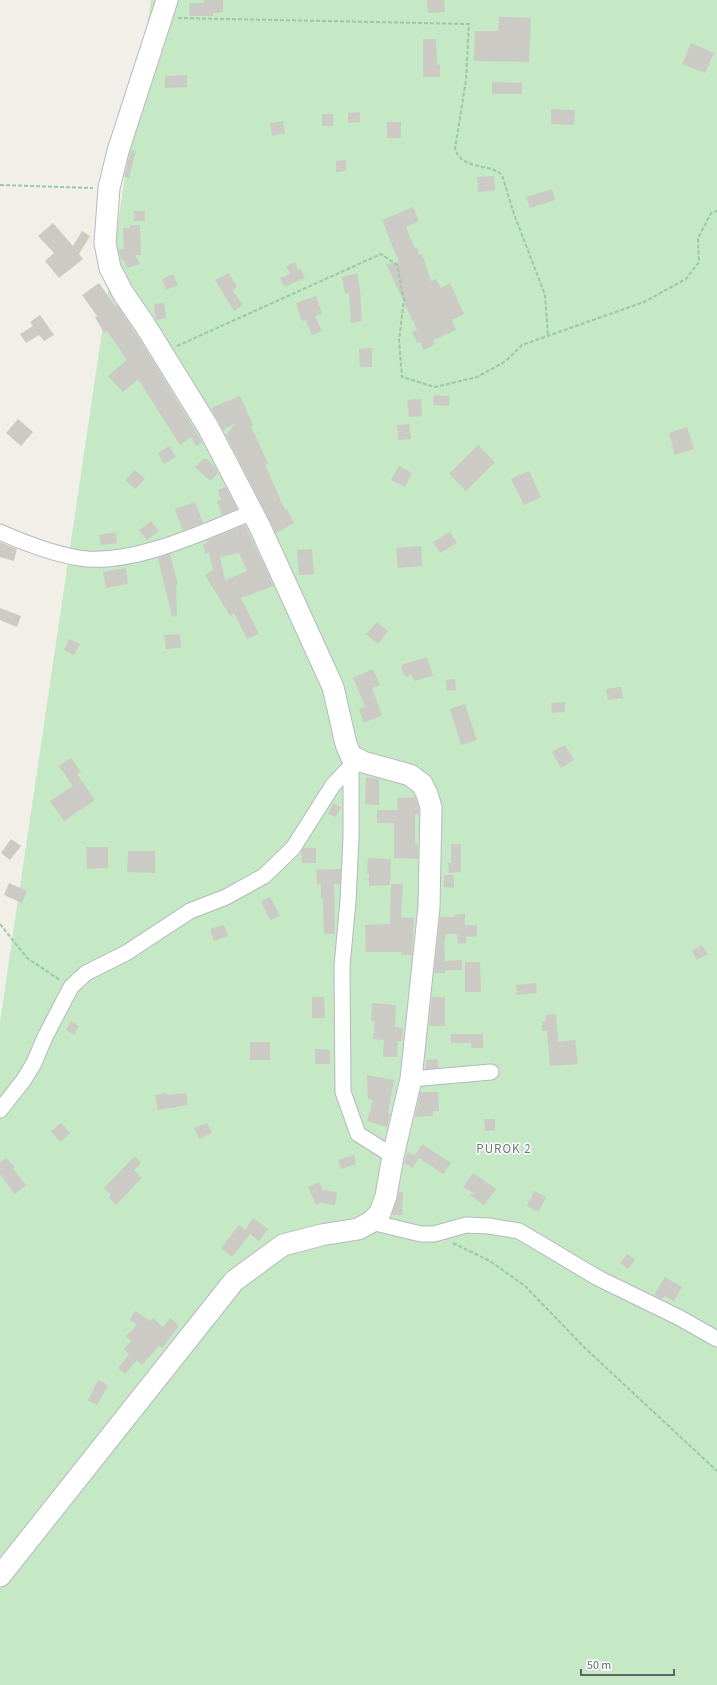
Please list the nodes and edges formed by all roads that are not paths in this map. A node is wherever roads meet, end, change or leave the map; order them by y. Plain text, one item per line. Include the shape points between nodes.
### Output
1 (164, 9) edge
2 (253, 512) junction
3 (0, 532) edge
4 (351, 761) junction
5 (491, 1072) dead end
6 (411, 1079) junction
7 (0, 1110) edge
8 (393, 1156) junction
9 (371, 1222) junction
10 (717, 1339) edge
11 (0, 1576) edge

1 - 2 street via 118,151 109,188 105,243 110,268 123,293 208,427
2 - 3 street via 153,550 116,559 86,559 53,552
2 - 4 street via 333,687
4 - 6 street via 410,775 422,784 431,807 429,907
4 - 7 street via 293,848 264,876 226,897 190,911 126,953 86,973 71,987 34,1063
4 - 8 street via 351,838 342,966 343,1092 358,1134
5 - 6 street
6 - 8 street
8 - 9 street via 386,1196 380,1213
9 - 10 street via 421,1234 434,1234 466,1225 519,1231 598,1278
9 - 11 street via 358,1229 283,1245 234,1281

